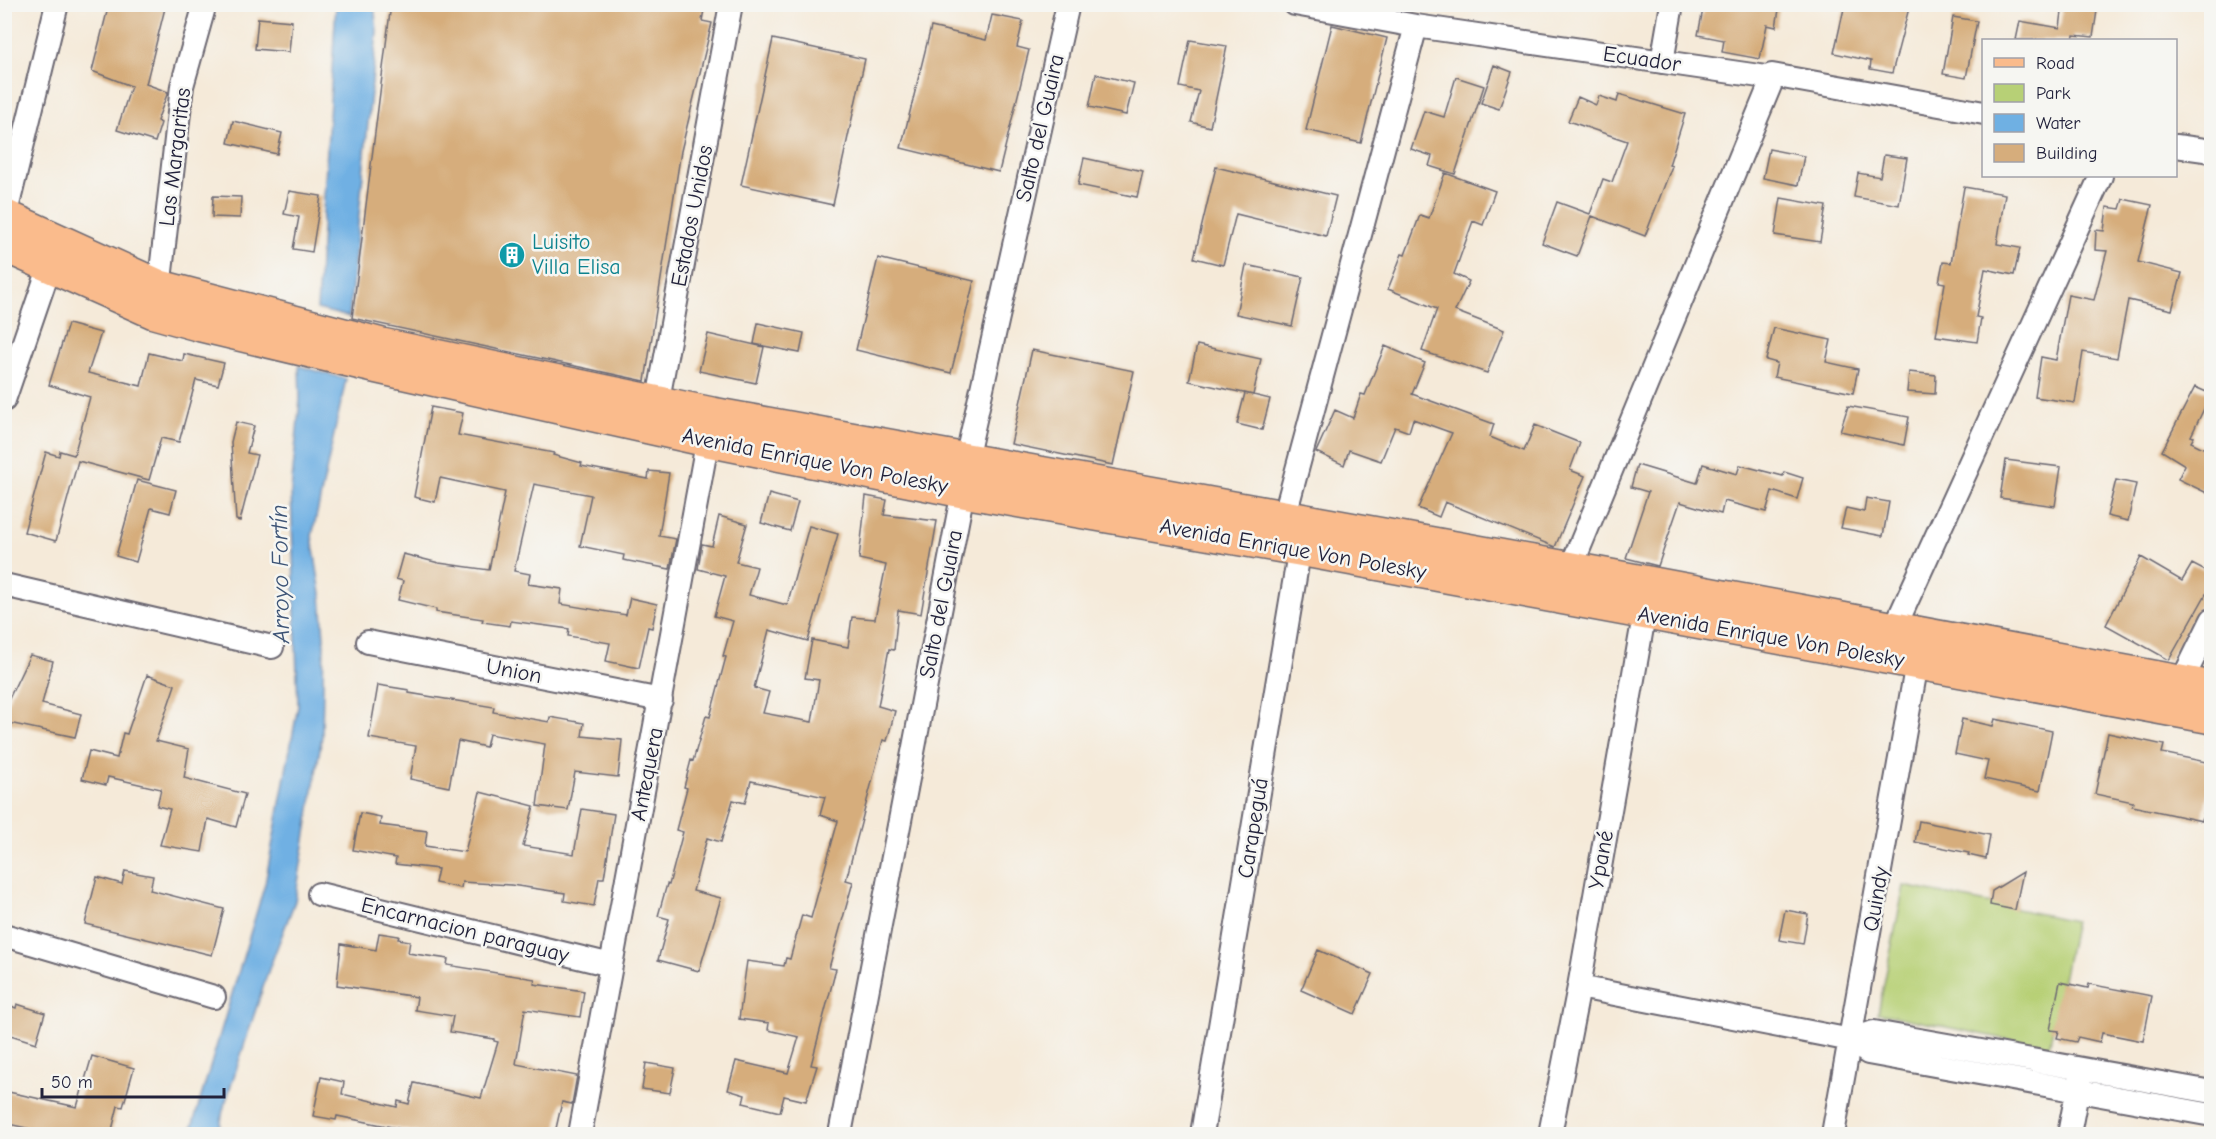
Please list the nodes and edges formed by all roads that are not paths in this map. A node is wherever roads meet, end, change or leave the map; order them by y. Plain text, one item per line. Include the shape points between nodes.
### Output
1 (57, 4) edge
2 (205, 4) edge
3 (731, 4) edge
4 (1068, 4) edge
5 (1295, 4) edge
6 (1672, 4) edge
7 (1416, 26) junction
8 (1662, 62) junction
9 (1773, 78) junction
10 (1982, 114) edge
11 (2177, 146) edge
12 (2211, 151) edge
13 (2101, 177) edge
14 (5, 217) edge
15 (4, 245) edge
16 (54, 253) junction
17 (157, 300) junction
18 (4, 400) edge
19 (656, 415) junction
20 (710, 427) junction
21 (964, 476) junction
22 (1296, 530) junction
23 (1570, 570) junction
24 (4, 585) edge
25 (1647, 599) junction
26 (2211, 620) edge
27 (368, 642) dead end
28 (1905, 646) junction
29 (272, 647) dead end
30 (2196, 685) edge
31 (661, 700) junction
32 (2211, 717) edge
33 (320, 894) dead end
34 (4, 935) edge
35 (611, 965) junction
36 (1579, 987) junction
37 (214, 997) dead end
38 (1851, 1040) junction
39 (2080, 1080) junction
40 (2211, 1092) edge
41 (2211, 1115) edge
42 (580, 1134) edge
43 (840, 1134) edge
44 (1202, 1134) edge
45 (1550, 1134) edge
46 (1833, 1134) edge
47 (2069, 1134) edge

1 - 14 street
2 - 17 street, Las Margaritas via 182,86
3 - 19 street, Estados Unidos
4 - 21 street, Salto del Guaira
5 - 7 street, Ecuador
6 - 8 street
7 - 8 street, Ecuador
7 - 22 street, Carapeguá
8 - 9 street, Ecuador
9 - 10 street, Ecuador via 1772,75
9 - 23 street
11 - 12 street
13 - 28 street, Quindy
14 - 16 main road
15 - 16 main road
16 - 17 main road
16 - 18 street
17 - 19 main road, Avenida Enrique Von Polesky via 380,356
19 - 20 main road, Avenida Enrique Von Polesky
20 - 21 main road, Avenida Enrique Von Polesky
20 - 31 street, Antequera
21 - 22 main road, Avenida Enrique Von Polesky
21 - 43 street, Salto del Guaira
22 - 23 main road, Avenida Enrique Von Polesky
22 - 25 main road, Avenida Enrique Von Polesky
22 - 44 street, Carapeguá
23 - 25 main road, Avenida Enrique Von Polesky
24 - 29 street
25 - 28 main road, Avenida Enrique Von Polesky
25 - 36 street, Ypané
26 - 30 street
27 - 31 street, Union
28 - 30 main road, Avenida Enrique Von Polesky
28 - 32 main road, Avenida Enrique Von Polesky
28 - 38 street, Quindy
31 - 35 street, Antequera
33 - 35 street, Encarnacion paraguay
34 - 37 street
35 - 42 street, Antequera
36 - 38 street
36 - 45 street, Ypané
38 - 39 street via 1868,1053
38 - 46 street, Quindy
39 - 40 street
39 - 41 street
39 - 47 street

